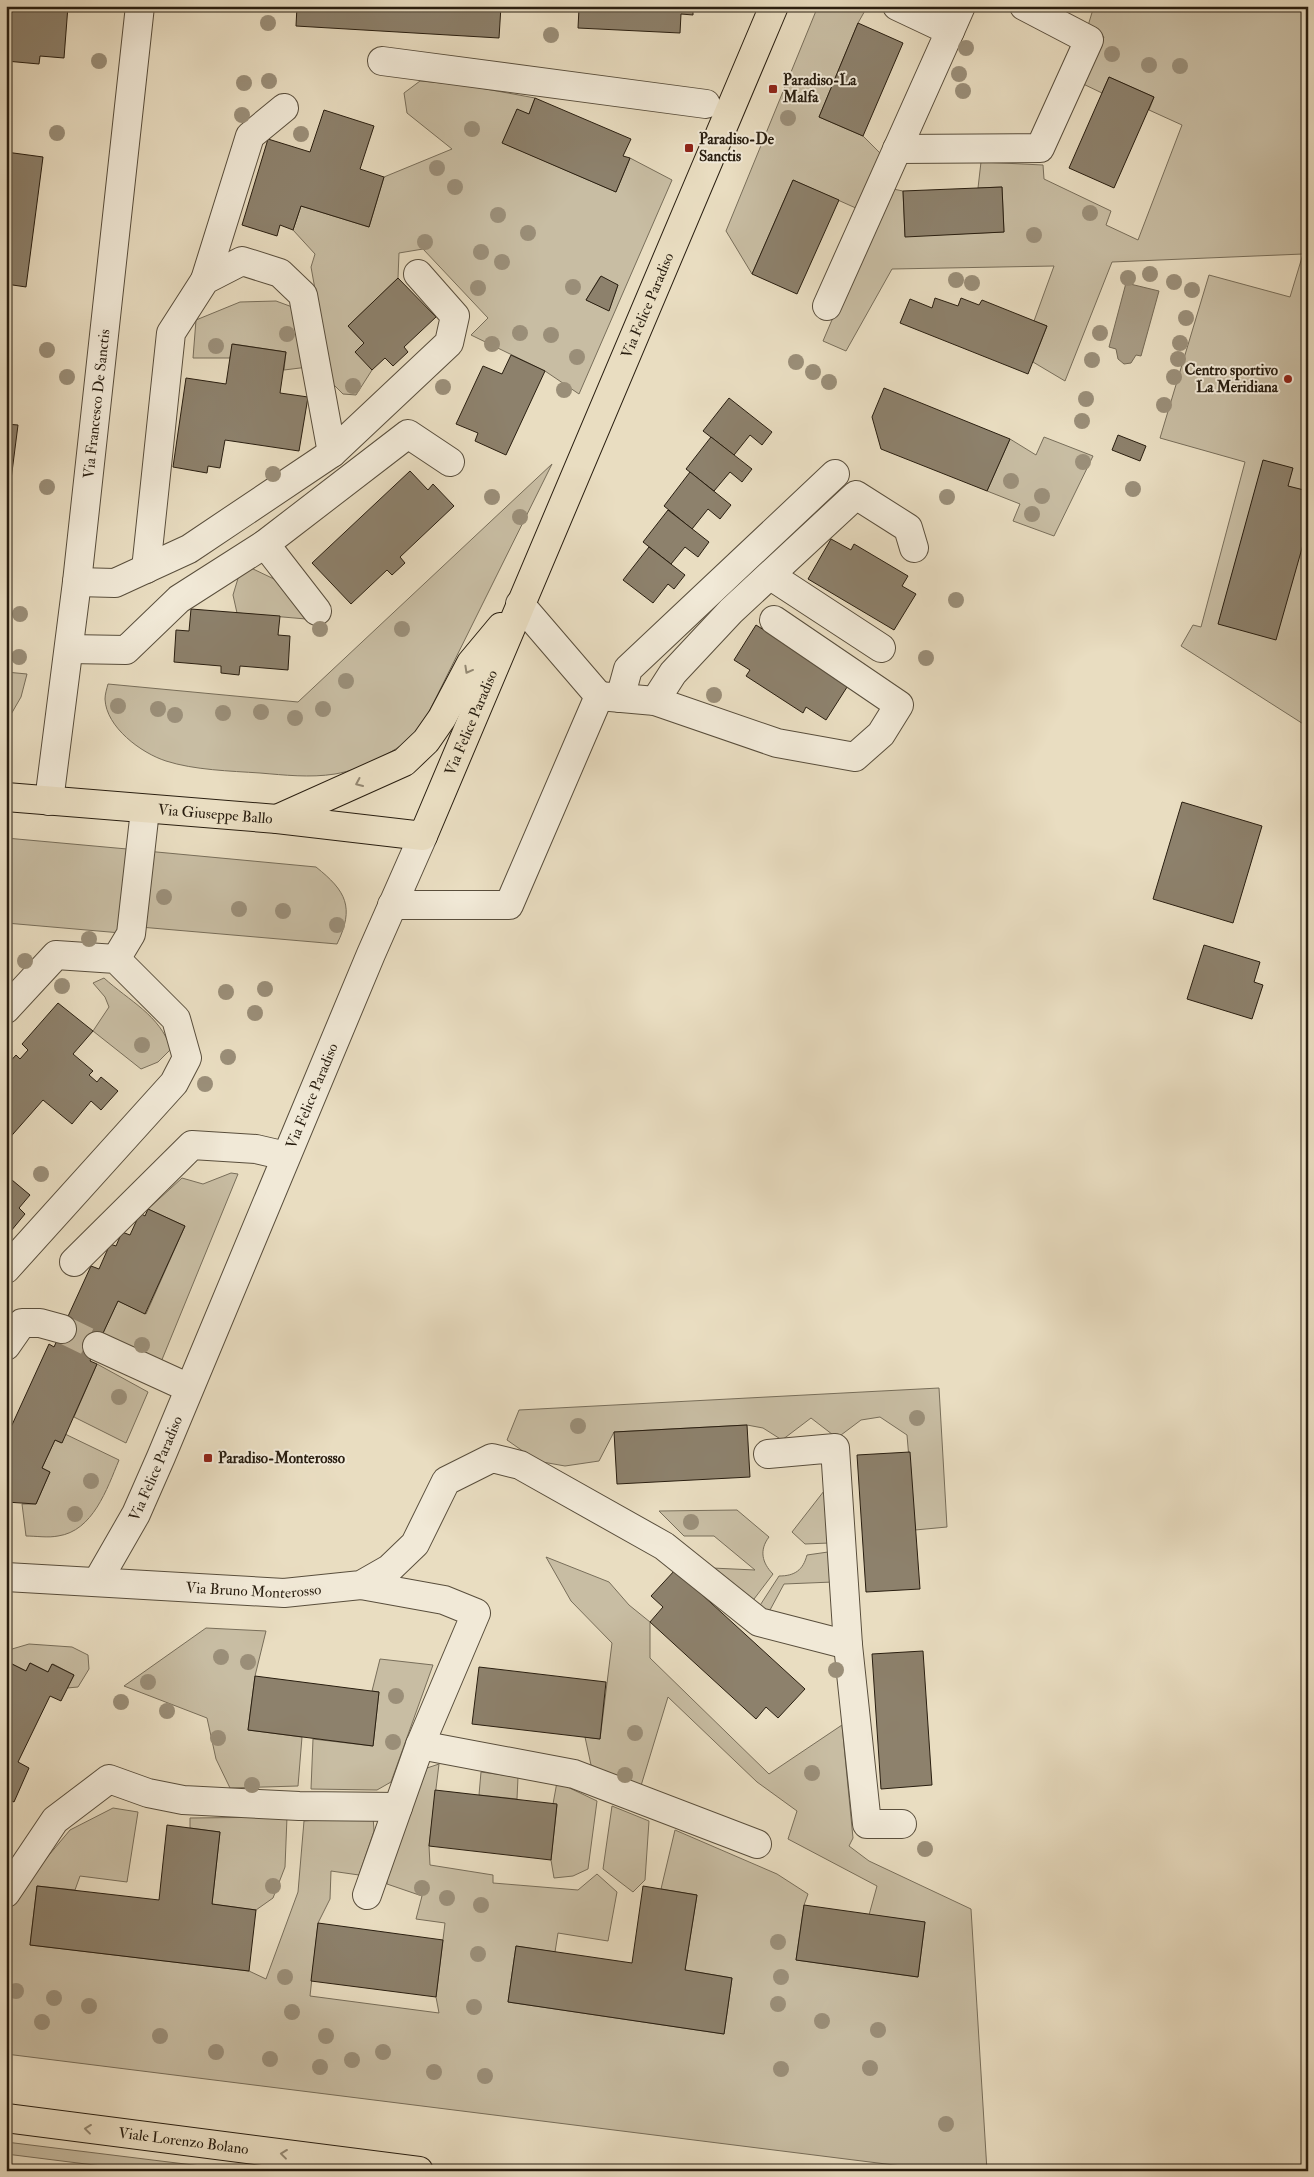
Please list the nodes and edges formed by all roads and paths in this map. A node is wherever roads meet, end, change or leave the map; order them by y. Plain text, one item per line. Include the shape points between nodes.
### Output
1 (140, 6) edge
2 (897, 6) edge
3 (961, 6) edge
4 (1024, 6) edge
5 (773, 7) edge
6 (950, 30) junction
7 (382, 61) dead end
8 (706, 104) dead end
9 (284, 108) dead end
10 (897, 149) junction
11 (418, 274) dead end
12 (205, 280) junction
13 (827, 306) dead end
14 (332, 453) junction
15 (450, 462) dead end
16 (835, 474) dead end
17 (265, 544) junction
18 (914, 548) dead end
19 (146, 569) junction
20 (771, 576) junction
21 (77, 582) junction
22 (520, 604) junction
23 (317, 611) dead end
24 (774, 620) dead end
25 (881, 648) dead end
26 (69, 649) junction
27 (609, 697) junction
28 (655, 701) junction
29 (6, 797) edge
30 (49, 801) junction
31 (145, 810) junction
32 (277, 819) junction
33 (423, 836) junction
34 (392, 905) junction
35 (116, 959) junction
36 (6, 1009) edge
37 (286, 1156) junction
38 (74, 1262) dead end
39 (6, 1269) edge
40 (62, 1329) tunnel mouth
41 (6, 1346) edge
42 (97, 1346) tunnel mouth
43 (189, 1388) junction
44 (768, 1454) dead end
45 (6, 1577) edge
46 (96, 1582) junction
47 (361, 1585) junction
48 (848, 1645) junction
49 (420, 1745) junction
50 (398, 1806) junction
51 (902, 1824) dead end
52 (756, 1844) dead end
53 (6, 1893) edge
54 (367, 1895) dead end
55 (6, 2118) edge
56 (419, 2171) edge

1 - 21 street, Via Francesco De Sanctis
2 - 6 street
3 - 6 street
4 - 10 street via 1089,40 1040,148
5 - 22 main road, Via Felice Paradiso
6 - 10 street
7 - 8 street
9 - 12 street via 250,136
10 - 13 street
11 - 14 street via 454,316 449,343
12 - 14 street via 242,261 280,273 303,295
12 - 19 street via 171,332
14 - 19 street via 189,549
15 - 17 street via 408,434
16 - 27 street via 628,669
17 - 23 street
17 - 26 street via 179,599 126,650
18 - 20 street via 908,528 856,495
19 - 21 street via 115,583
20 - 25 street
20 - 28 street via 731,611 680,666
21 - 26 street, Via Francesco De Sanctis
22 - 27 street
22 -> 32 main road, Via Felice Paradiso via 471,663 426,742 404,762
22 - 33 main road, Via Felice Paradiso
24 - 28 street via 899,705 881,734 855,757 777,743
26 - 30 street, Via Francesco De Sanctis
27 - 28 street
27 - 34 street via 510,905
29 - 30 main road, Via Giuseppe Ballo
30 - 31 main road, Via Giuseppe Ballo
31 - 32 main road, Via Giuseppe Ballo
31 - 35 street via 130,934
32 - 33 main road, Via Giuseppe Ballo
33 - 34 street, Via Felice Paradiso
34 - 37 street, Via Felice Paradiso
35 - 36 street via 56,956
35 - 39 street via 176,1019 187,1058 174,1083
37 - 38 street via 256,1149 192,1145
37 - 43 street, Via Felice Paradiso
40 - 41 street via 40,1323 22,1323
42 - 43 street
43 - 46 street, Via Felice Paradiso via 136,1514
44 - 48 street via 835,1448
45 - 46 street, Via Bruno Monterosso
46 - 47 street, Via Bruno Monterosso via 284,1593
47 - 48 street, Via Bruno Monterosso via 390,1569 415,1544 446,1481 492,1458 520,1465 664,1546 759,1622
47 - 49 street via 444,1600 476,1612
48 - 51 street via 867,1824
49 - 50 street
49 - 52 street via 574,1774
50 - 53 street via 299,1806 183,1800 148,1793 109,1779 55,1820
50 - 54 street
56 -> 55 main road, Viale Lorenzo Bolano

